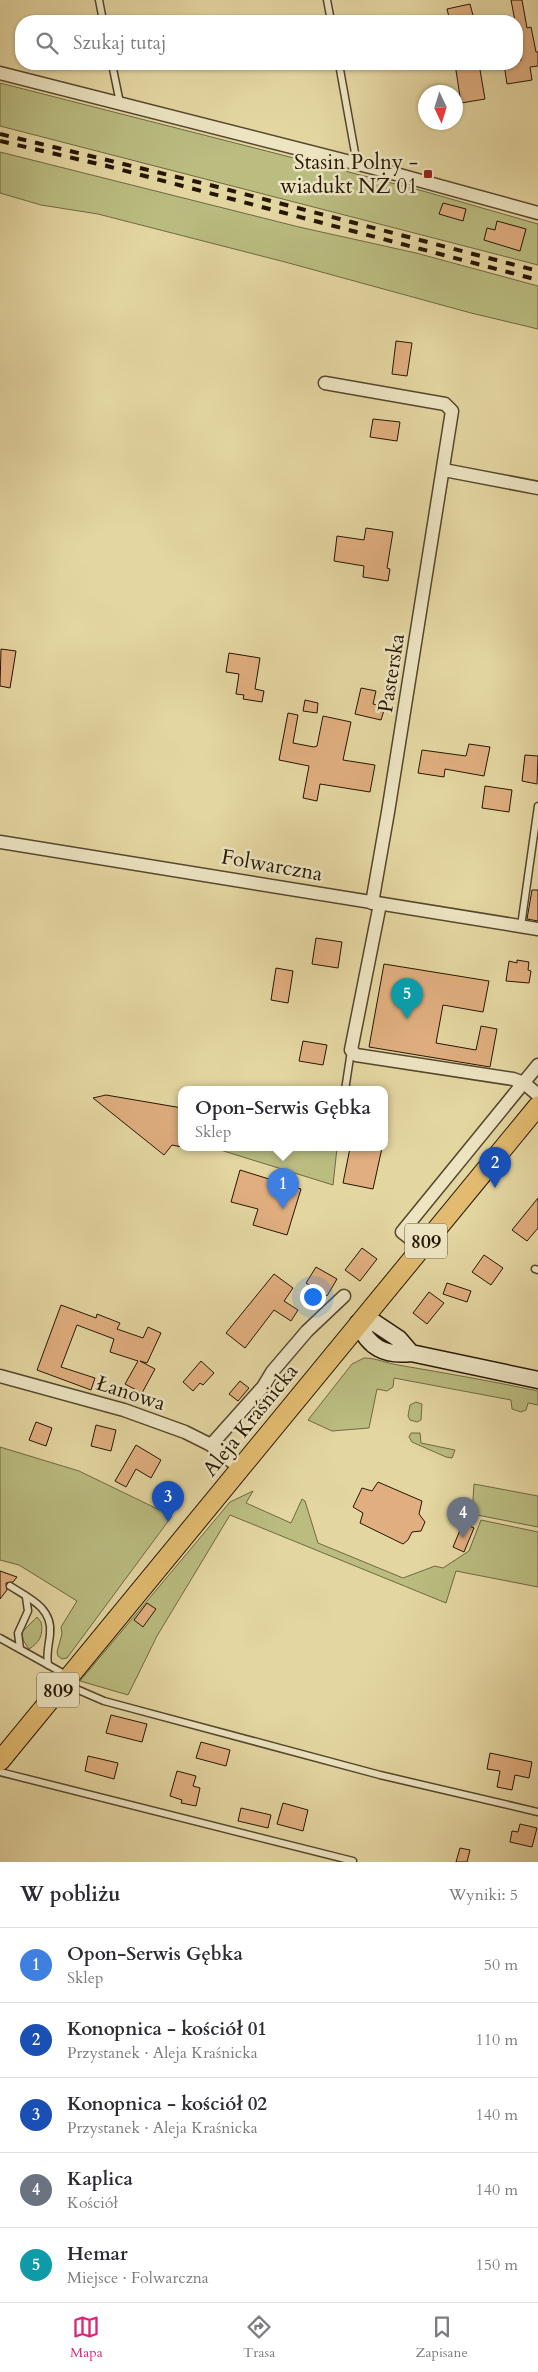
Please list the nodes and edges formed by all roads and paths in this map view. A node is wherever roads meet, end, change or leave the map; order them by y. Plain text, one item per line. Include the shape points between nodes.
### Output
1 (99, 0) edge
2 (328, 0) edge
3 (102, 15) edge
4 (330, 15) edge
5 (113, 70) edge
6 (340, 70) edge
7 (0, 72) edge
8 (120, 104) junction
9 (358, 164) junction
10 (538, 213) edge
11 (325, 382) dead end
12 (444, 470) junction
13 (538, 488) edge
14 (538, 806) edge
15 (0, 842) edge
16 (376, 903) junction
17 (521, 926) junction
18 (538, 929) edge
19 (351, 1050) junction
20 (538, 1065) edge
21 (524, 1082) junction
22 (346, 1086) edge
23 (538, 1096) edge
24 (538, 1106) edge
25 (421, 1247) junction
26 (344, 1296) dead end
27 (358, 1323) junction
28 (0, 1376) edge
29 (538, 1380) edge
30 (211, 1445) junction
31 (240, 1468) junction
32 (10, 1586) dead end
33 (26, 1597) junction
34 (0, 1638) edge
35 (20, 1649) junction
36 (48, 1665) junction
37 (66, 1680) junction
38 (0, 1761) edge
39 (0, 1772) edge
40 (538, 1812) edge
41 (352, 1861) dead end

1 - 3 lane
2 - 4 lane
5 - 8 lane
6 - 9 lane
7 - 8 street
8 - 9 street
9 - 10 street
11 - 12 street, Pasterska via 445,404 452,411
12 - 13 street
12 - 16 street, Pasterska
14 - 17 lane
15 - 16 street, Folwarczna
16 - 17 street, Folwarczna
16 - 19 street, Pasterska
17 - 18 street, Folwarczna
19 - 21 street via 356,1055
19 - 22 lane
20 - 21 street
21 - 23 street
21 - 25 street via 402,1232
24 - 25 main road, Aleja Kraśnicka / 809
25 - 27 main road, Aleja Kraśnicka / 809
26 - 30 street via 307,1331
27 - 29 street via 375,1323 411,1352
27 - 31 main road, Aleja Kraśnicka / 809
28 - 30 street, Łanowa via 124,1410
30 - 31 street, Łanowa
31 - 37 main road, Aleja Kraśnicka / 809
32 - 33 lane
33 - 35 lane via 28,1611 18,1633
33 - 36 lane via 47,1613 51,1625
34 - 35 lane
35 - 36 lane
36 - 37 lane
37 - 38 main road, Aleja Kraśnicka / 809
37 - 40 lane via 113,1703 380,1775
39 - 41 lane

